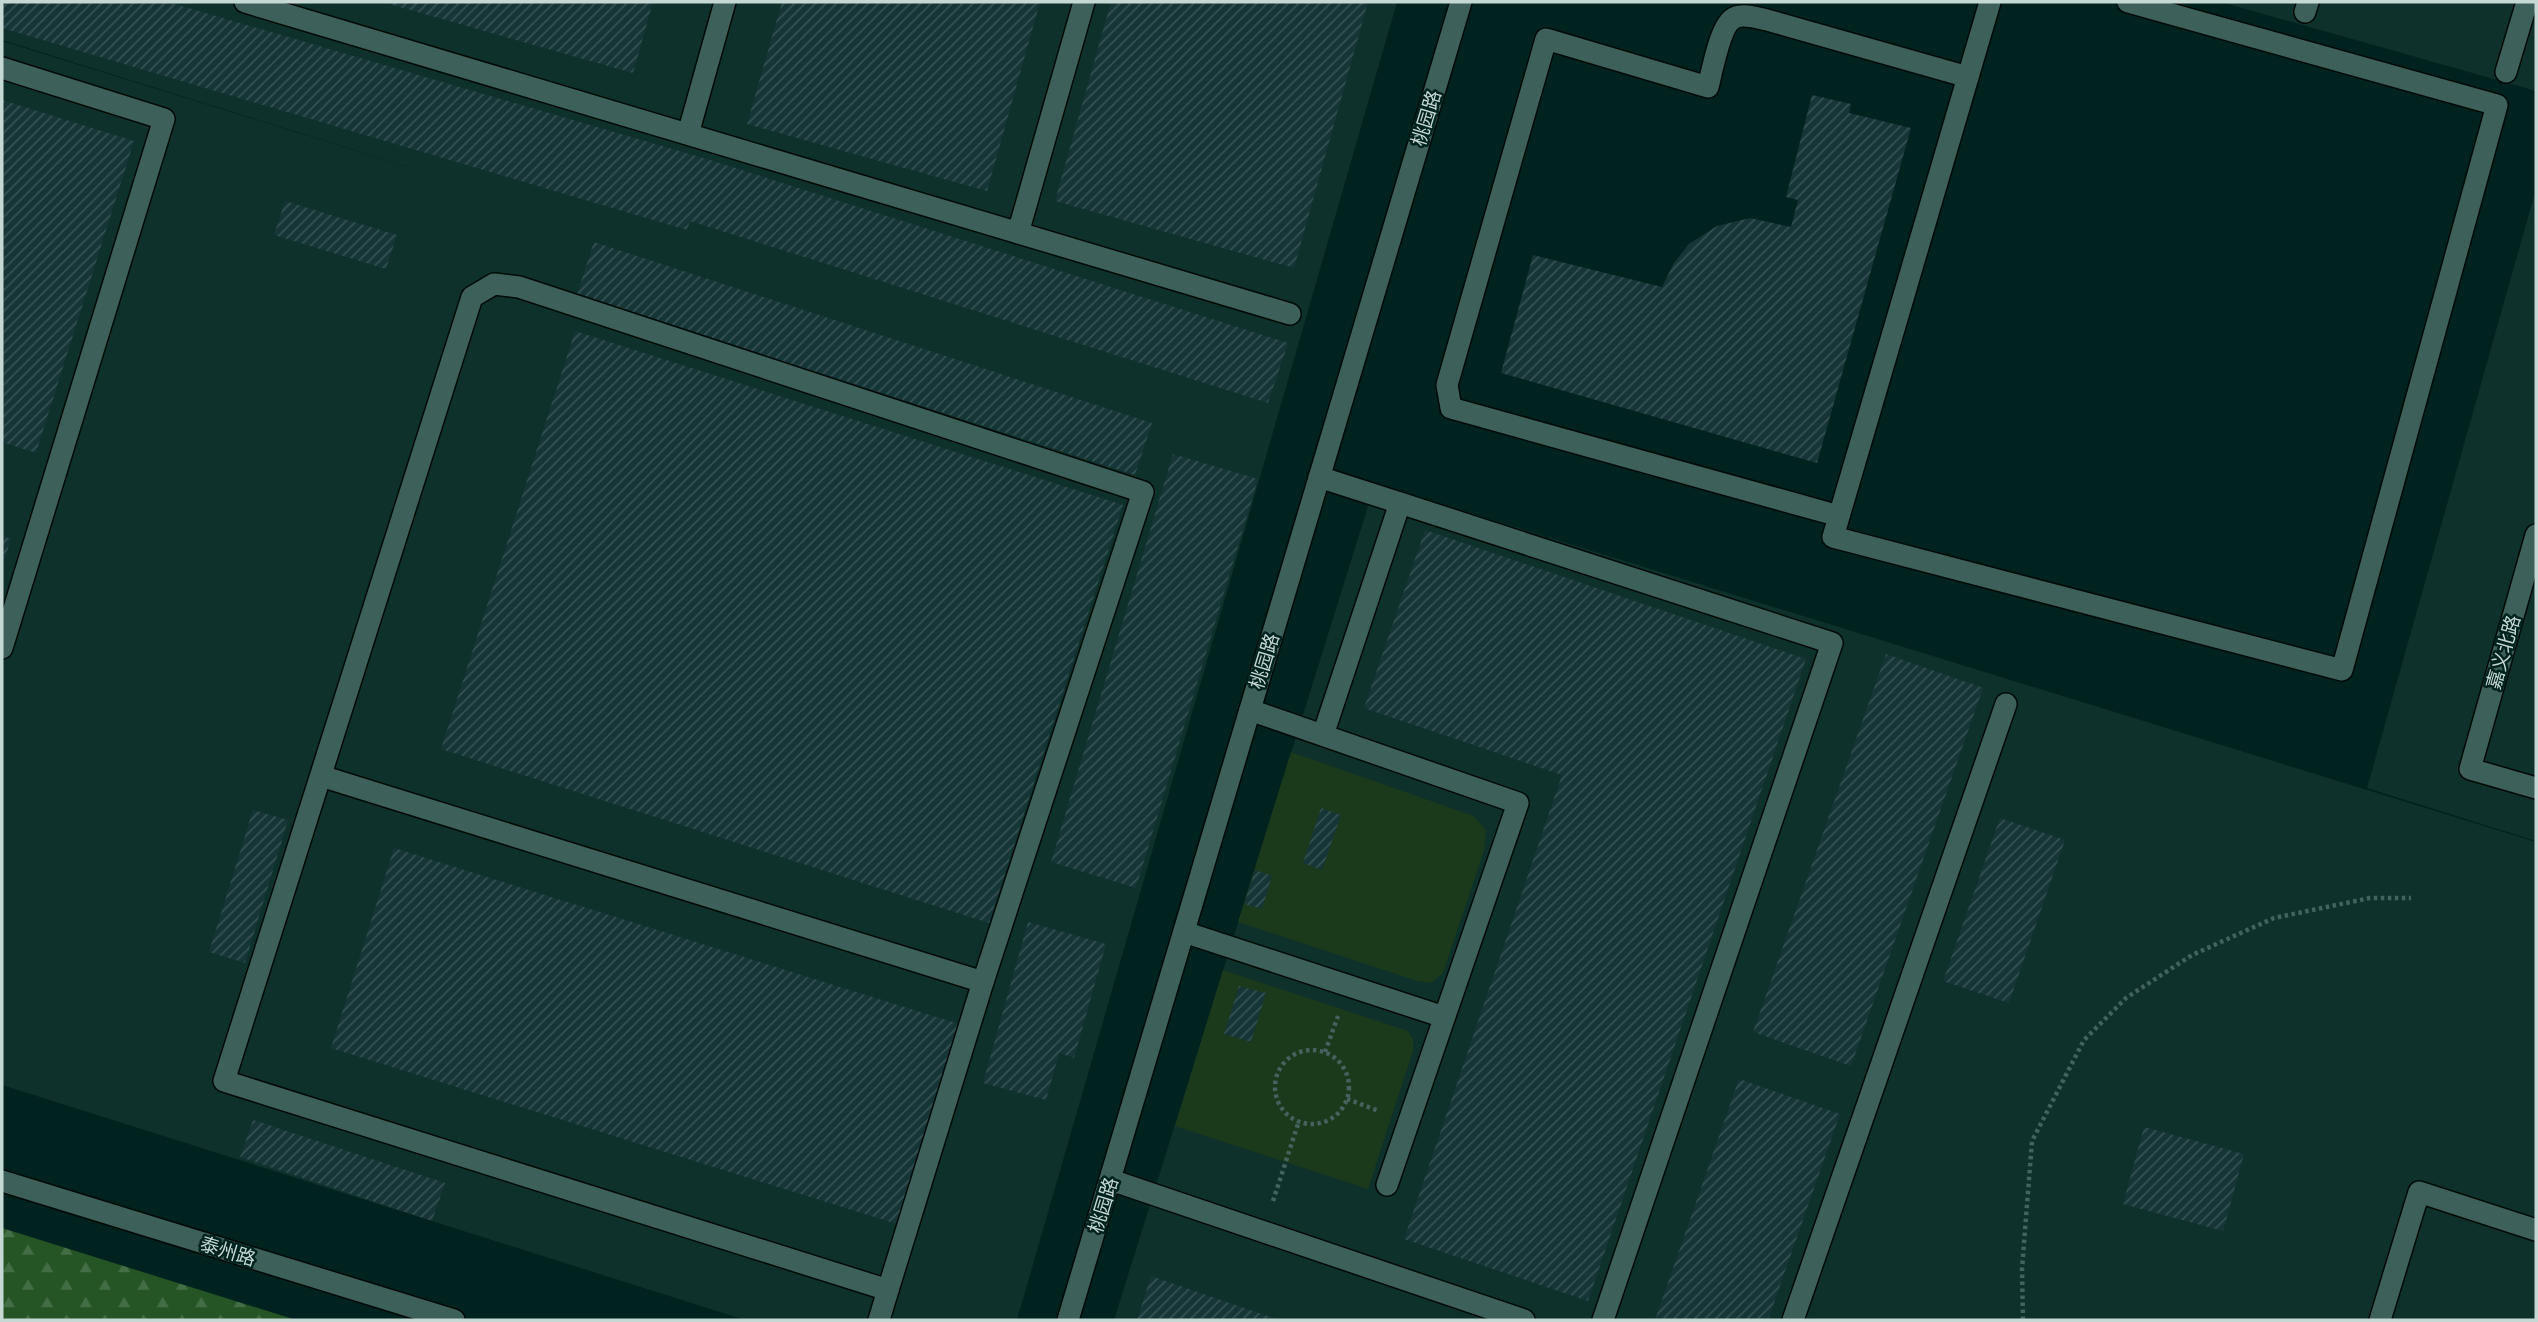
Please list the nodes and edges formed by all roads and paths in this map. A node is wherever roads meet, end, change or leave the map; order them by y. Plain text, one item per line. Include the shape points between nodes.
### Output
1 (245, 2) edge
2 (724, 2) edge
3 (1084, 2) edge
4 (1461, 2) edge
5 (1990, 2) edge
6 (2128, 2) edge
7 (2527, 2) edge
8 (279, 7) edge
9 (2, 68) edge
10 (2506, 72) dead end
11 (1968, 77) junction
12 (688, 134) junction
13 (1018, 233) junction
14 (1290, 314) dead end
15 (1319, 477) junction
16 (1400, 503) junction
17 (1839, 516) junction
18 (2536, 535) edge
19 (2, 648) edge
20 (2006, 704) dead end
21 (1250, 710) junction
22 (1323, 735) junction
23 (321, 776) junction
24 (2536, 788) edge
25 (2411, 898) dead end
26 (1184, 932) junction
27 (983, 982) junction
28 (1444, 1017) junction
29 (1299, 1121) junction
30 (1111, 1180) junction
31 (2, 1181) edge
32 (1387, 1185) dead end
33 (2536, 1230) edge
34 (1263, 1231) junction
35 (888, 1290) junction
36 (454, 1320) edge
37 (879, 1320) edge
38 (1068, 1320) edge
39 (1524, 1320) edge
40 (1603, 1320) edge
41 (1793, 1320) edge
42 (2023, 1320) edge
43 (2381, 1320) edge

1 - 8 street
2 - 12 street
3 - 13 street
4 - 15 street, 桃园路
5 - 11 street
6 - 17 street via 2497,106 2342,670 1833,537
7 - 10 street
8 - 12 street
9 - 19 street via 164,119
11 - 17 street
11 - 17 street via 1743,16 1732,19 1724,29 1708,87 1545,39 1447,385 1451,408
12 - 13 street
13 - 14 street
15 - 16 street
15 - 21 street, 桃园路
16 - 22 street
16 - 40 street via 1832,643
18 - 24 street, 嘉义北路 via 2470,769
20 - 41 street
21 - 22 street
21 - 26 street, 桃园路
22 - 28 street via 1518,803
23 - 27 street
23 - 27 street via 472,297 494,284 519,286 1143,492
23 - 35 street via 224,1081
25 - 42 path via 2370,898 2274,918 2192,955 2126,998 2084,1040 2032,1141 2022,1269
26 - 28 street
26 - 30 street, 桃园路
27 - 35 street
28 - 32 street
29 - 29 path via 1324,1122 1347,1100 1347,1075 1341,1063 1325,1052 1300,1052 1278,1071 1276,1097
29 - 34 path
30 - 34 street
30 - 38 street, 桃园路
31 - 36 street, 泰州路
33 - 43 street via 2419,1192
34 - 39 street
35 - 37 street

